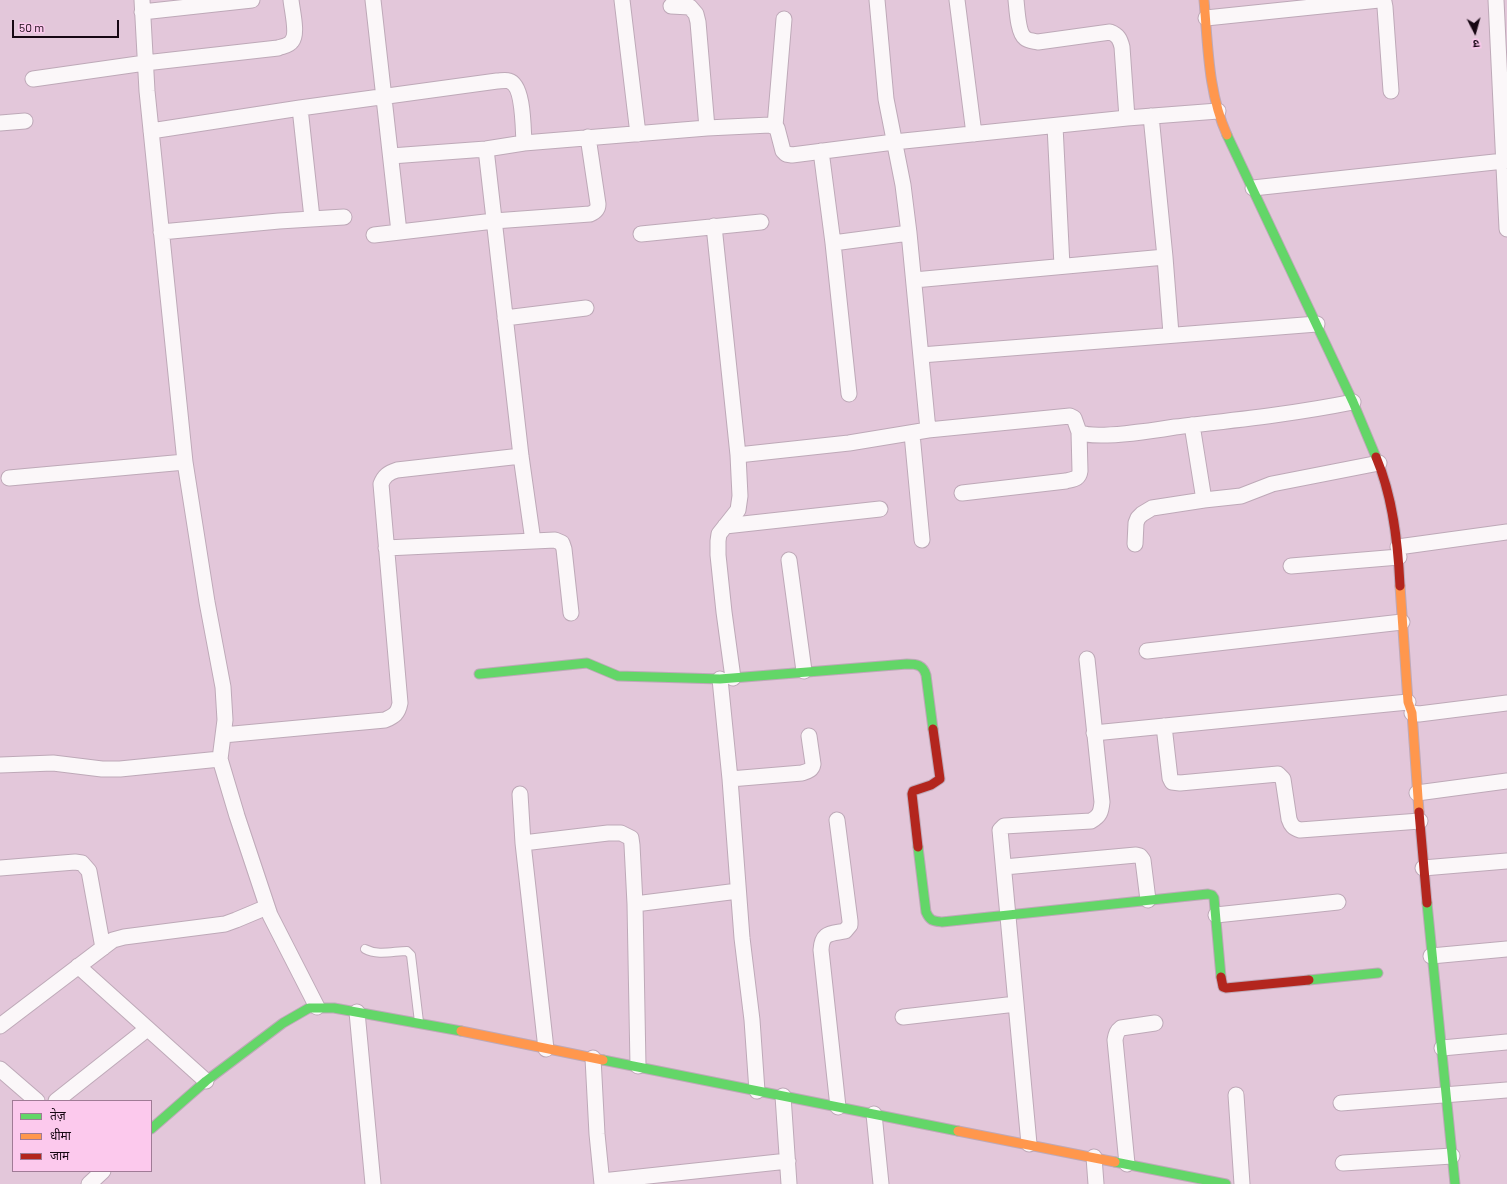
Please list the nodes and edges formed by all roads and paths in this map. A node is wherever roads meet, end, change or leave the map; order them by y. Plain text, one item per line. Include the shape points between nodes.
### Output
1 (252, 0) edge
2 (291, 0) edge
3 (373, 0) edge
4 (622, 0) edge
5 (877, 0) edge
6 (957, 0) edge
7 (1016, 0) edge
8 (1204, 0) edge
9 (1380, 0) edge
10 (1496, 0) edge
11 (142, 6) edge
12 (671, 6) dead end
13 (1206, 18) junction
14 (784, 19) dead end
15 (145, 63) junction
16 (33, 79) dead end
17 (1391, 91) dead end
18 (384, 96) junction
19 (300, 108) junction
20 (1218, 111) junction
21 (1151, 116) junction
22 (1126, 118) junction
23 (25, 121) dead end
24 (0, 123) edge
25 (775, 126) junction
26 (1055, 126) junction
27 (707, 128) junction
28 (151, 131) junction
29 (638, 134) junction
30 (974, 134) junction
31 (588, 137) junction
32 (894, 142) junction
33 (524, 143) junction
34 (486, 149) junction
35 (821, 152) junction
36 (391, 156) junction
37 (1504, 161) junction
38 (1253, 188) junction
39 (344, 217) dead end
40 (312, 218) junction
41 (494, 220) junction
42 (761, 222) dead end
43 (714, 226) junction
44 (1507, 229) edge
45 (161, 232) junction
46 (399, 232) junction
47 (909, 233) junction
48 (641, 234) dead end
49 (374, 235) dead end
50 (833, 243) junction
51 (1165, 258) junction
52 (1062, 266) junction
53 (914, 280) junction
54 (586, 308) dead end
55 (505, 318) junction
56 (1317, 324) junction
57 (1171, 334) junction
58 (921, 355) junction
59 (849, 394) dead end
60 (1353, 402) junction
61 (1192, 425) junction
62 (928, 430) junction
63 (1079, 432) junction
64 (912, 434) junction
65 (738, 455) junction
66 (521, 456) junction
67 (185, 462) junction
68 (1379, 463) junction
69 (9, 478) dead end
70 (962, 493) dead end
71 (1204, 500) junction
72 (880, 509) dead end
73 (725, 526) junction
74 (1507, 532) edge
75 (922, 540) dead end
76 (533, 541) junction
77 (1135, 544) dead end
78 (386, 548) junction
79 (1398, 552) junction
80 (790, 560) dead end
81 (1291, 566) dead end
82 (571, 613) dead end
83 (1402, 622) junction
84 (1147, 651) dead end
85 (1087, 659) dead end
86 (804, 671) junction
87 (479, 674) dead end
88 (727, 679) junction
89 (1507, 703) edge
90 (1410, 708) junction
91 (1164, 726) junction
92 (1094, 733) junction
93 (223, 735) junction
94 (809, 736) dead end
95 (220, 759) junction
96 (0, 765) edge
97 (730, 779) junction
98 (1507, 781) edge
99 (1417, 793) junction
100 (520, 794) dead end
101 (837, 820) dead end
102 (1420, 821) junction
103 (523, 843) junction
104 (1507, 861) edge
105 (0, 868) edge
106 (1004, 868) junction
107 (1422, 868) junction
108 (738, 891) junction
109 (1148, 900) junction
110 (1338, 902) dead end
111 (635, 904) junction
112 (267, 907) junction
113 (1008, 914) junction
114 (1216, 915) junction
115 (103, 948) junction
116 (365, 949) dead end
117 (1507, 949) edge
118 (1431, 956) junction
119 (78, 966) junction
120 (1378, 973) dead end
121 (1016, 1004) junction
122 (318, 1007) junction
123 (357, 1012) junction
124 (903, 1017) dead end
125 (1155, 1023) dead end
126 (420, 1025) junction
127 (0, 1026) edge
128 (147, 1029) junction
129 (1507, 1042) edge
130 (1442, 1048) junction
131 (546, 1049) junction
132 (593, 1058) junction
133 (638, 1066) junction
134 (0, 1069) edge
135 (206, 1081) junction
136 (1507, 1090) edge
137 (757, 1091) junction
138 (1445, 1094) junction
139 (1236, 1095) dead end
140 (783, 1096) junction
141 (36, 1100) edge
142 (57, 1100) edge
143 (1341, 1103) dead end
144 (838, 1108) junction
145 (874, 1114) junction
146 (152, 1128) edge
147 (1029, 1144) junction
148 (1452, 1156) junction
149 (1094, 1157) junction
150 (788, 1161) junction
151 (1343, 1163) dead end
152 (1127, 1164) junction
153 (102, 1172) edge
154 (701, 1177) edge
155 (602, 1183) edge
156 (89, 1184) edge
157 (373, 1184) edge
158 (790, 1184) edge
159 (881, 1184) edge
160 (1096, 1184) edge
161 (1226, 1184) edge
162 (1242, 1184) edge
163 (1455, 1184) edge

1 - 11 street
2 - 15 street via 295,35 288,45
3 - 18 street
4 - 29 street
5 - 32 street via 886,99
6 - 30 street
7 - 22 street via 1024,38 1038,42 1110,32 1116,34 1122,47
8 - 13 street
9 - 13 street
9 - 17 street via 1384,2 1385,7
10 - 37 street
11 - 15 street
12 - 27 street via 690,7 696,14
13 - 20 street via 1213,92
14 - 25 street
15 - 16 street
15 - 28 street
18 - 19 street
18 - 33 street via 509,81 515,85 520,96
18 - 36 street
19 - 28 street
19 - 40 street
20 - 21 street
20 - 38 street
21 - 22 street
21 - 51 street
22 - 26 street
23 - 24 street
25 - 27 street
25 - 35 street via 786,154
26 - 30 street
26 - 52 street
27 - 29 street
28 - 45 street
29 - 31 street
30 - 32 street
31 - 33 street
31 - 41 street via 598,204 595,212
32 - 35 street
32 - 47 street
33 - 34 street
34 - 36 street
34 - 41 street
35 - 50 street
36 - 46 street
37 - 38 street
37 - 44 street
38 - 56 street
39 - 40 street
40 - 45 street
41 - 46 street
41 - 55 street
42 - 43 street
43 - 48 street
43 - 65 street
45 - 67 street
46 - 49 street
47 - 50 street
47 - 53 street
50 - 59 street
51 - 52 street
51 - 57 street
52 - 53 street
53 - 58 street
54 - 55 street
55 - 66 street
56 - 57 street
56 - 60 street
57 - 58 street
58 - 62 street
60 - 61 street
60 - 68 street
61 - 63 street via 1092,435
61 - 71 street
62 - 63 street via 1070,416 1074,418
62 - 64 street
63 - 70 street via 1080,471 1076,478
64 - 65 street
64 - 75 street
65 - 73 street via 738,510
66 - 76 street
66 - 78 street via 397,470 384,476 381,484
67 - 69 street
67 - 93 street via 223,688
68 - 71 street via 1272,484 1241,496
68 - 79 street via 1389,498
71 - 77 street via 1152,508 1142,514 1136,523
72 - 73 street
73 - 88 street via 719,534 718,555
74 - 79 street
76 - 78 street
76 - 82 street via 555,540 562,544
78 - 93 street via 400,703 394,716 384,720
79 - 81 street
79 - 83 street
80 - 86 street
83 - 84 street
83 - 90 street
85 - 92 street
86 - 88 street
86 - 113 street via 907,664 916,664 924,668 940,779 937,783 916,789 912,794 929,919 942,922
87 - 88 street via 587,663 618,676
88 - 97 street
89 - 90 street via 1419,714
90 - 91 street
90 - 99 street
91 - 92 street
91 - 102 street via 1172,782 1278,774 1283,779 1291,824 1296,829
92 - 106 street via 1102,802 1101,812 1097,818 1004,826 1000,833
93 - 95 street
94 - 97 street via 813,764 809,770 802,773
95 - 96 street via 120,769 53,763
95 - 112 street
97 - 108 street
98 - 99 street
99 - 102 street
100 - 103 street
101 - 144 street via 850,925 845,931 824,937 821,950
102 - 107 street
103 - 111 street via 593,834 627,835 631,838 632,844
103 - 131 street
104 - 107 street
105 - 115 street via 82,863 90,871
106 - 109 street via 1136,854 1143,860
106 - 113 street
107 - 118 street
108 - 111 street
108 - 137 street
109 - 113 street
109 - 114 street via 1211,894
110 - 114 street
111 - 133 street
112 - 115 street via 225,924 124,937 113,940
112 - 122 street
113 - 121 street
114 - 120 street via 1223,987
115 - 119 street
116 - 126 lane via 371,952 407,952 411,955
117 - 118 street
118 - 130 street
119 - 127 street
119 - 128 street
121 - 124 street
121 - 147 street
122 - 123 street
122 - 135 street via 309,1008 283,1023
123 - 126 street
123 - 157 street
125 - 152 street via 1121,1028 1116,1034
126 - 131 street
128 - 135 street
128 - 142 street
129 - 130 street
130 - 138 street
131 - 132 street
132 - 133 street
132 - 155 street
133 - 137 street
134 - 141 street
135 - 146 street
136 - 138 street
137 - 140 street
138 - 143 street
138 - 148 street
139 - 162 street
140 - 144 street
140 - 150 street
144 - 145 street
145 - 147 street
145 - 159 street
147 - 149 street
148 - 151 street
148 - 163 street
149 - 152 street
149 - 160 street
150 - 154 street
150 - 158 street
152 - 161 street
153 - 156 street
154 - 155 street

